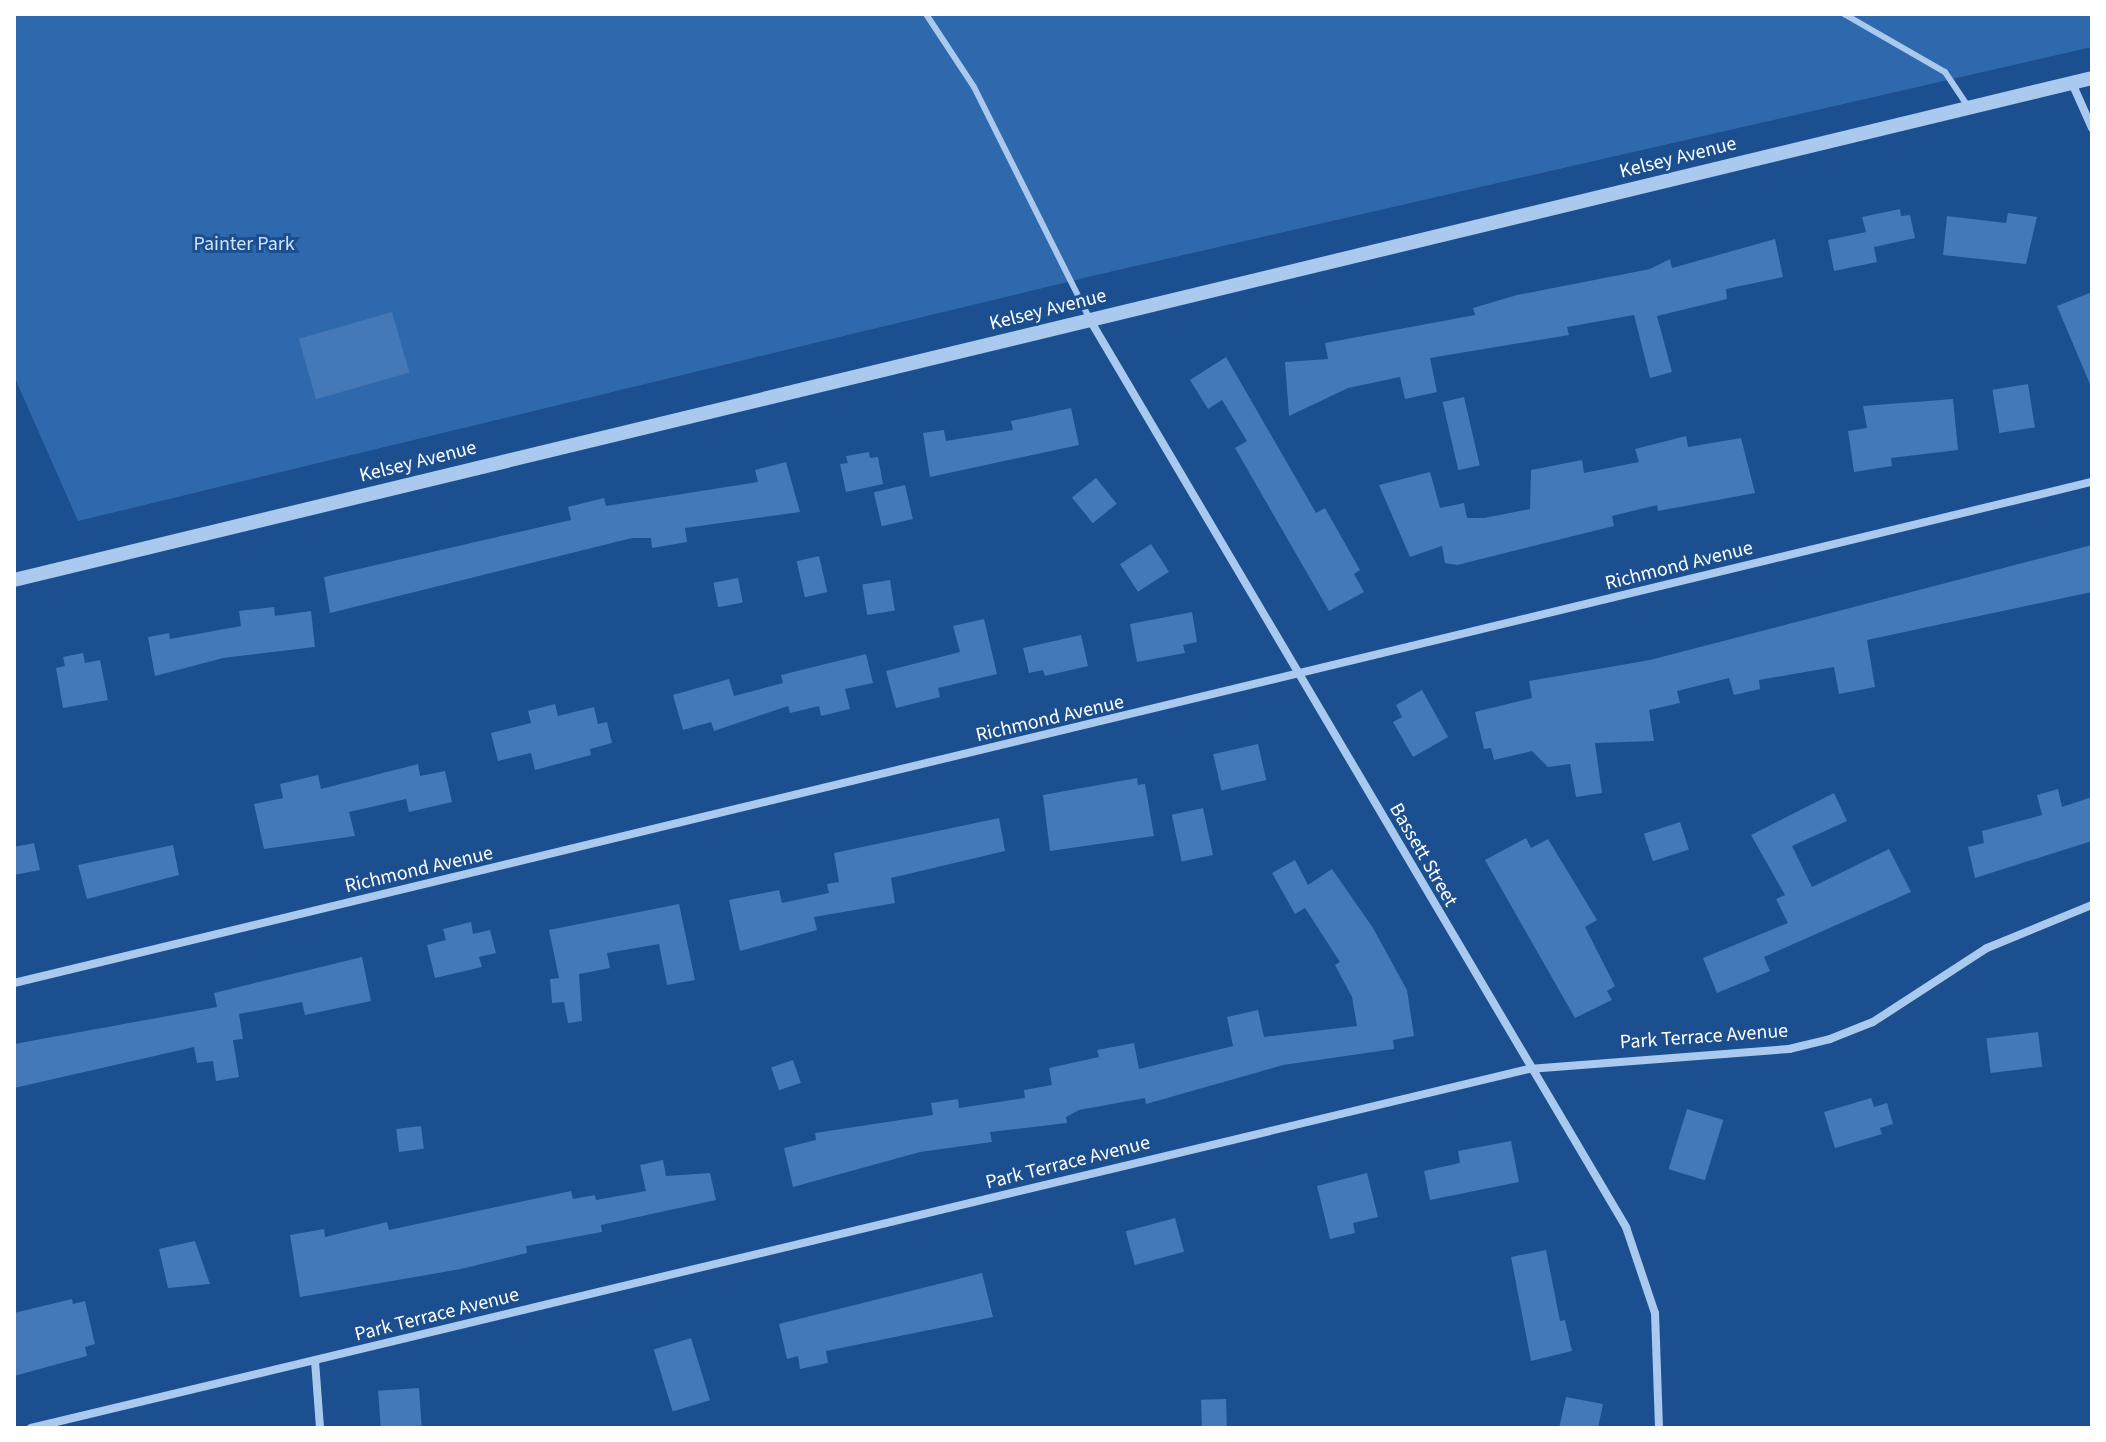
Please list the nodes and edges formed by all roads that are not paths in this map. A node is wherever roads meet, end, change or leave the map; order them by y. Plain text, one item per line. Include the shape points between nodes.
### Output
1 (926, 14) edge
2 (1844, 14) edge
3 (2092, 78) edge
4 (2072, 83) junction
5 (1969, 108) junction
6 (2092, 128) edge
7 (1090, 320) junction
8 (2092, 482) edge
9 (14, 580) edge
10 (1298, 676) junction
11 (2092, 905) edge
12 (14, 983) edge
13 (1529, 1069) junction
14 (315, 1361) junction
15 (31, 1428) edge
16 (320, 1428) edge
17 (1659, 1428) edge

1 - 7 lane via 974,87
2 - 5 lane via 1945,72
3 - 4 street, Kelsey Avenue
4 - 5 street, Kelsey Avenue
4 - 6 street
5 - 7 street, Kelsey Avenue
7 - 9 street, Kelsey Avenue
7 - 10 street, Bassett Street
8 - 10 street, Richmond Avenue
10 - 12 street, Richmond Avenue
10 - 13 street, Bassett Street
11 - 13 street, Park Terrace Avenue via 1987,948 1873,1022 1830,1039 1789,1049
13 - 14 street, Park Terrace Avenue
13 - 17 street, Bassett Street via 1626,1227 1645,1277 1661,1364
14 - 15 street, Park Terrace Avenue
14 - 16 street

